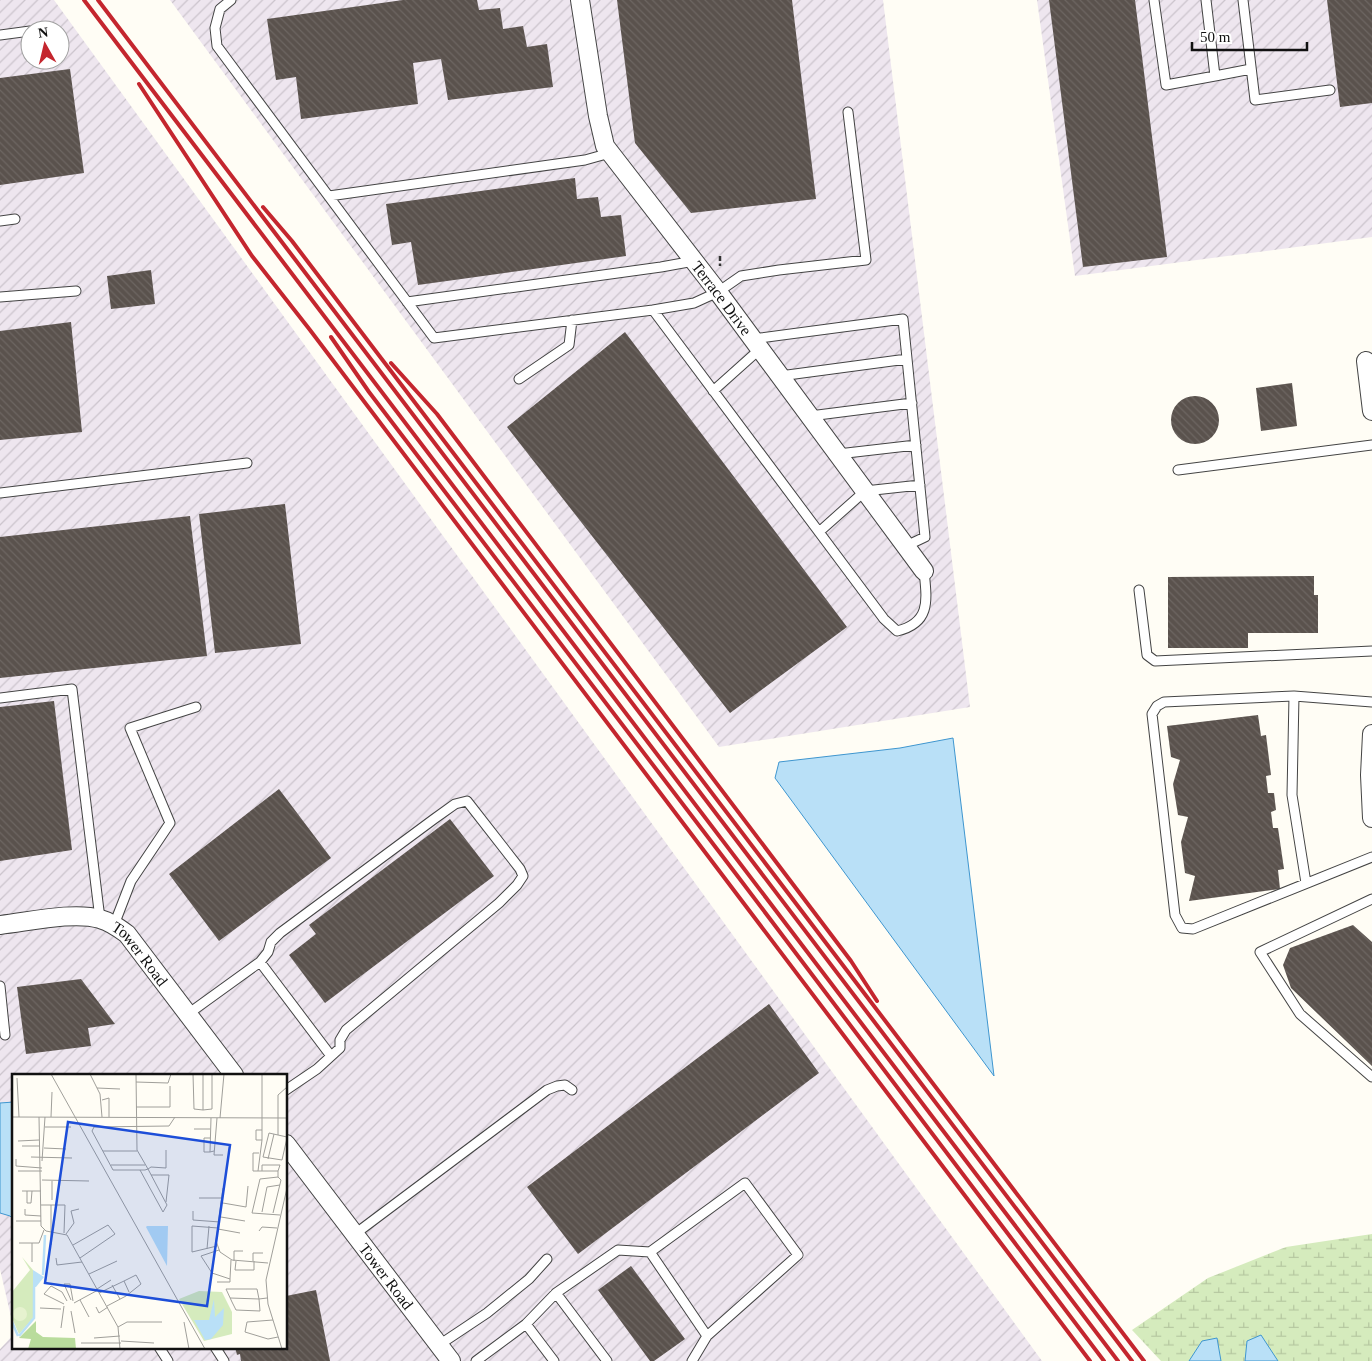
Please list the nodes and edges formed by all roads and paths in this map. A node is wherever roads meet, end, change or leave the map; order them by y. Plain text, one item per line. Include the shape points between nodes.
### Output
1 (231, 0) edge
2 (580, 0) edge
3 (1154, 0) edge
4 (1206, 0) edge
5 (1243, 0) edge
6 (20, 32) edge
7 (0, 35) edge
8 (1251, 69) junction
9 (1215, 76) junction
10 (1330, 90) dead end
11 (848, 112) dead end
12 (610, 153) junction
13 (329, 196) junction
14 (15, 219) dead end
15 (0, 221) edge
16 (720, 256) dead end
17 (694, 261) junction
18 (720, 266) dead end
19 (76, 291) dead end
20 (718, 292) junction
21 (0, 297) edge
22 (407, 302) junction
23 (653, 310) junction
24 (572, 320) junction
25 (756, 344) junction
26 (907, 359) junction
27 (1366, 361) dead end
28 (780, 376) junction
29 (519, 379) dead end
30 (713, 391) junction
31 (912, 403) junction
32 (1372, 411) edge
33 (809, 416) junction
34 (1372, 445) edge
35 (916, 446) junction
36 (838, 454) junction
37 (247, 463) dead end
38 (1178, 470) dead end
39 (920, 485) junction
40 (865, 491) junction
41 (0, 493) edge
42 (819, 532) junction
43 (906, 546) junction
44 (924, 571) joint
45 (1139, 590) dead end
46 (1372, 651) edge
47 (1294, 696) junction
48 (0, 698) edge
49 (1372, 702) edge
50 (196, 707) dead end
51 (1372, 734) edge
52 (1372, 818) edge
53 (1372, 857) edge
54 (1306, 883) junction
55 (1372, 899) edge
56 (107, 922) junction
57 (0, 925) edge
58 (260, 962) junction
59 (0, 986) edge
60 (188, 1014) junction
61 (5, 1035) dead end
62 (331, 1056) junction
63 (233, 1074) edge
64 (1372, 1077) edge
65 (288, 1089) edge
66 (572, 1090) dead end
67 (288, 1147) edge
68 (355, 1234) junction
69 (650, 1252) junction
70 (547, 1259) dead end
71 (556, 1293) junction
72 (526, 1324) junction
73 (707, 1336) junction
74 (160, 1348) edge
75 (216, 1348) edge
76 (443, 1355) edge
77 (168, 1361) edge
78 (224, 1361) edge
79 (476, 1361) edge
80 (554, 1361) edge
81 (607, 1361) edge
82 (692, 1361) edge

1 - 13 lane via 220,9 215,28 216,46
2 - 12 street, Terrace Drive via 598,116 605,146
3 - 9 lane via 1166,85
4 - 9 lane
5 - 8 lane
6 - 7 lane
8 - 9 lane
8 - 10 lane via 1255,100
11 - 20 lane via 866,260 741,276
12 - 13 lane via 585,160
12 - 17 street, Terrace Drive
13 - 22 lane
14 - 15 lane
16 - 18 path
17 - 20 street, Terrace Drive
17 - 22 lane
19 - 21 lane
20 - 23 lane via 694,303
20 - 25 street, Terrace Drive
22 - 24 lane via 434,338
23 - 24 lane
23 - 30 lane
24 - 29 lane via 568,345
25 - 26 lane via 903,319
25 - 28 street, Terrace Drive
25 - 30 lane
26 - 28 lane
26 - 31 lane
27 - 32 street
28 - 33 street, Terrace Drive
30 - 42 lane
31 - 33 lane
31 - 35 lane
33 - 36 street, Terrace Drive
34 - 38 lane
35 - 36 lane
35 - 39 lane
36 - 40 street, Terrace Drive
37 - 41 lane
39 - 40 lane
39 - 43 lane via 925,537
40 - 42 lane
40 - 43 street, Terrace Drive
42 - 44 lane via 884,619 897,631 920,620 926,589
43 - 44 street, Terrace Drive
45 - 46 lane via 1147,655 1155,661
47 - 49 lane
47 - 54 lane via 1292,795
47 - 54 lane via 1164,702 1152,714 1175,915 1182,928 1193,929
48 - 56 lane via 72,689
50 - 56 lane via 130,728 170,823 130,881
51 - 52 street
53 - 54 lane
55 - 64 lane via 1260,952 1300,1014
56 - 57 street, Tower Road via 73,917
56 - 60 street, Tower Road via 127,934
58 - 60 lane
58 - 62 lane
58 - 62 lane via 280,933 455,804 467,801 520,869 523,876 499,903 346,1030 340,1040 340,1048
59 - 61 lane
60 - 63 street, Tower Road
62 - 65 lane via 317,1070
66 - 68 lane via 565,1085 548,1090
67 - 68 street, Tower Road
68 - 76 street, Tower Road
69 - 71 lane via 618,1250
69 - 73 lane
69 - 73 lane via 745,1183 798,1255
70 - 76 lane via 530,1280 487,1313
71 - 72 lane
71 - 81 lane
72 - 79 lane
72 - 80 lane
73 - 82 lane
74 - 77 lane
75 - 78 lane

